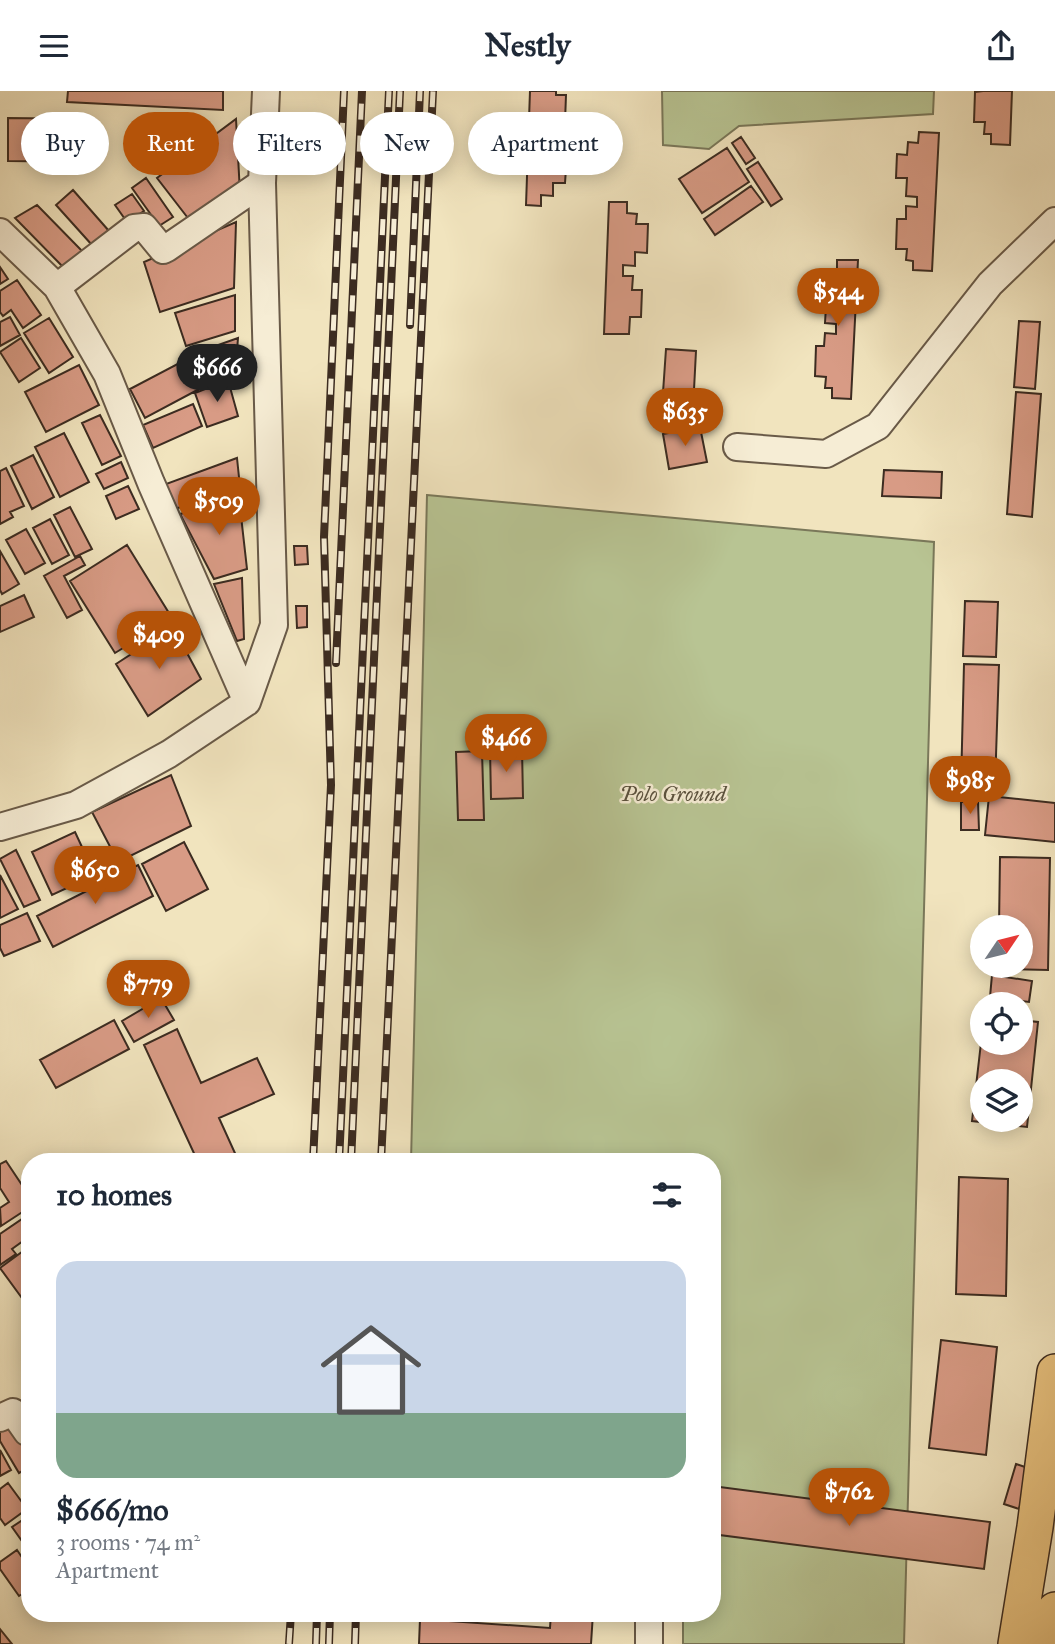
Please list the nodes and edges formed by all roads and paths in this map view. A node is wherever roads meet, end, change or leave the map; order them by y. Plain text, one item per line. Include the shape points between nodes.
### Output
1 (266, 91) edge
2 (261, 183) junction
3 (1055, 221) edge
4 (0, 232) edge
5 (57, 287) junction
6 (737, 447) dead end
7 (247, 702) junction
8 (0, 827) edge
9 (1055, 1372) edge
10 (0, 1418) edge
11 (21, 1423) edge
12 (1055, 1610) edge
13 (649, 1622) edge
14 (649, 1644) edge
15 (1016, 1644) edge
16 (1049, 1644) edge

1 - 2 street
2 - 5 street via 163,250 144,226 134,228
2 - 7 street via 274,625
3 - 6 street via 990,284 878,426 826,454
4 - 5 street
5 - 7 street via 107,375
7 - 8 street via 169,754 76,805
9 - 15 main road
10 - 11 street via 13,1412
12 - 16 main road
13 - 14 street

